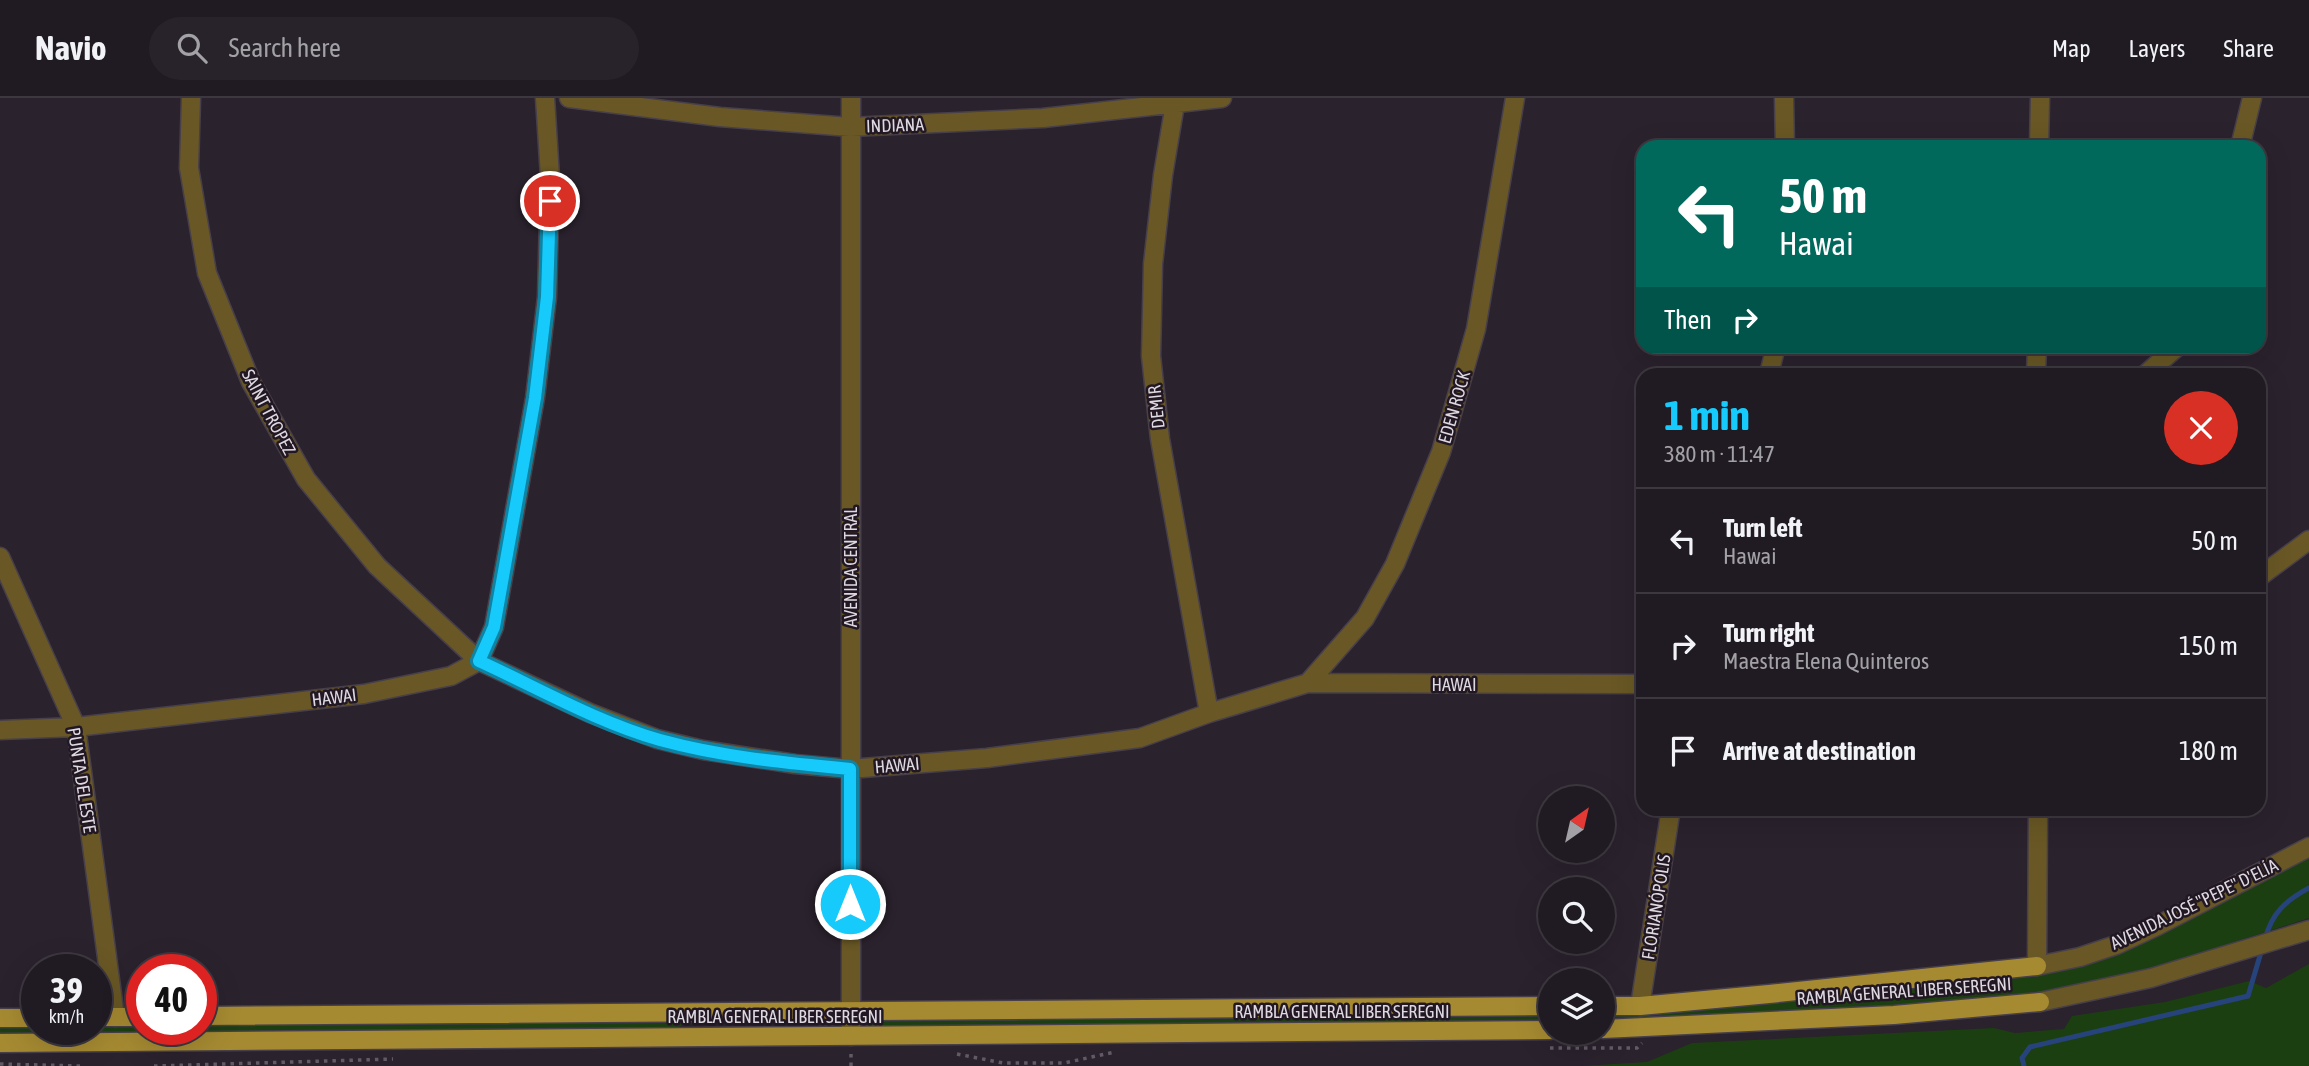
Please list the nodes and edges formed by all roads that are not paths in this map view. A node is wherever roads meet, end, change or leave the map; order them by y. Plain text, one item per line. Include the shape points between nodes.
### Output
1 (191, 98) edge
2 (545, 98) edge
3 (569, 98) edge
4 (851, 98) edge
5 (1222, 98) edge
6 (1515, 98) edge
7 (1784, 98) edge
8 (2040, 98) edge
9 (2252, 98) edge
10 (1175, 101) edge
11 (850, 127) junction
12 (1785, 140) edge
13 (2039, 140) edge
14 (2241, 140) edge
15 (2169, 354) edge
16 (2153, 368) edge
17 (2309, 540) edge
18 (0, 557) edge
19 (2266, 572) edge
20 (479, 661) junction
21 (1308, 683) junction
22 (1636, 684) edge
23 (1209, 713) junction
24 (76, 727) junction
25 (0, 730) edge
26 (850, 769) junction
27 (1670, 816) edge
28 (2038, 816) edge
29 (2309, 831) edge
30 (2306, 848) edge
31 (2309, 930) edge
32 (2036, 967) junction
33 (2040, 1002) joint
34 (1538, 1006) edge
35 (1615, 1006) edge
36 (1640, 1006) junction
37 (851, 1012) junction
38 (217, 1016) edge
39 (115, 1017) joint
40 (126, 1017) edge
41 (0, 1018) edge
42 (21, 1018) edge
43 (1615, 1028) edge
44 (1538, 1030) edge
45 (851, 1036) junction
46 (0, 1043) edge

1 - 20 street, SAINT TROPEZ via 189,168 207,273 251,382 306,480 377,566
2 - 20 street via 550,177 547,297 535,398 494,627
3 - 11 street, INDIANA
4 - 11 street, AVENIDA CENTRAL
5 - 10 street, INDIANA
6 - 21 street, EDEN ROCK via 1476,329 1441,452 1395,564 1365,618
7 - 12 street
8 - 13 street
9 - 14 street
10 - 11 street, INDIANA via 1043,118
10 - 23 street, DEMIR via 1153,264 1151,356 1160,439
11 - 26 street, AVENIDA CENTRAL
15 - 16 street
17 - 19 street
18 - 24 street, PUNTA DEL ESTE
20 - 24 street, HAWAI via 452,676 364,694
20 - 26 street, HAWAI via 657,739 703,750
21 - 22 street, HAWAI
21 - 23 street, HAWAI
23 - 26 street, HAWAI via 1140,737 987,758
24 - 25 street, HAWAI
24 - 39 street, PUNTA DEL ESTE
26 - 37 street, AVENIDA CENTRAL
27 - 36 street, FLORIANÓPOLIS
28 - 32 street
29 - 30 street
30 - 32 street, AVENIDA JOSÉ "PEPE" D'ELÍA via 2116,944
31 - 33 street via 2151,978
32 - 36 main road, RAMBLA GENERAL LIBER SEREGNI
33 - 43 main road, RAMBLA GENERAL LIBER SEREGNI via 1894,1015
34 - 37 main road, RAMBLA GENERAL LIBER SEREGNI
35 - 36 main road, RAMBLA GENERAL LIBER SEREGNI
37 - 38 main road, RAMBLA GENERAL LIBER SEREGNI
37 - 45 street, AVENIDA CENTRAL
39 - 40 main road
41 - 42 main road
44 - 45 main road, RAMBLA GENERAL LIBER SEREGNI
45 - 46 main road, RAMBLA GENERAL LIBER SEREGNI

